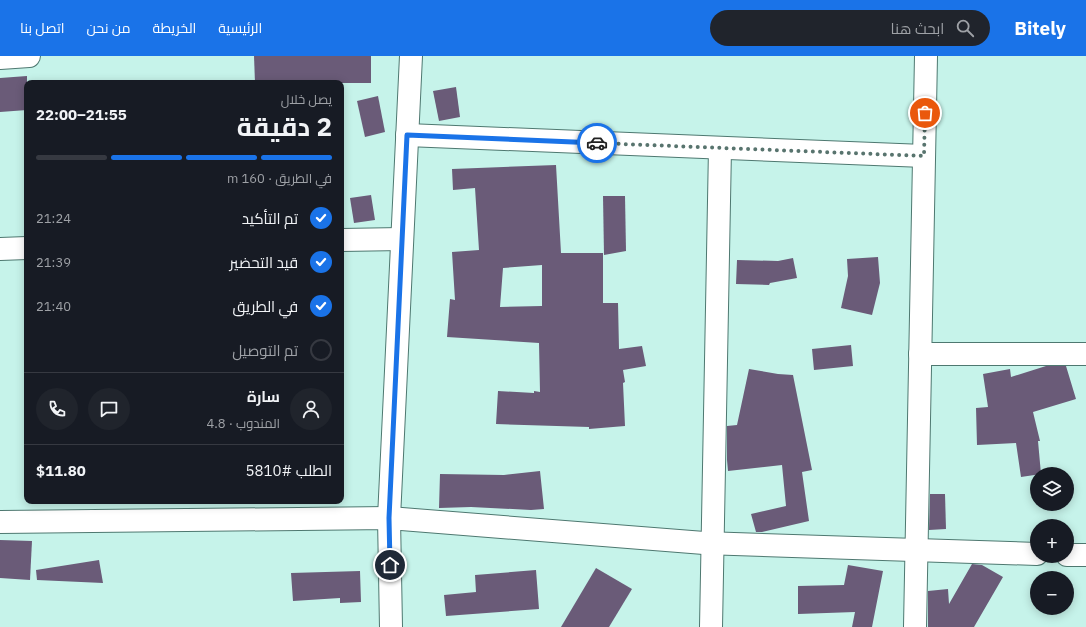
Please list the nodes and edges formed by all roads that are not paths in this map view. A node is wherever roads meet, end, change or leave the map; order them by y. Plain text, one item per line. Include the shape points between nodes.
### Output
1 (29, 56) edge
2 (411, 56) edge
3 (926, 56) edge
4 (0, 58) edge
5 (407, 135) junction
6 (720, 148) junction
7 (924, 156) junction
8 (402, 238) junction
9 (344, 240) edge
10 (24, 248) edge
11 (0, 249) edge
12 (920, 354) junction
13 (1086, 354) edge
14 (389, 518) junction
15 (0, 522) edge
16 (713, 543) junction
17 (916, 550) junction
18 (1030, 554) edge
19 (1074, 554) edge
20 (1086, 555) edge
21 (391, 627) edge
22 (711, 627) edge
23 (914, 627) edge

1 - 4 street
2 - 5 street
3 - 7 street
5 - 6 street
5 - 8 street
6 - 7 street
6 - 16 street
7 - 12 street
8 - 9 street
8 - 14 street
10 - 11 street
12 - 13 street
12 - 17 street
14 - 15 street
14 - 16 street
14 - 21 street
16 - 17 street
16 - 22 street
17 - 18 street
17 - 23 street
19 - 20 street

